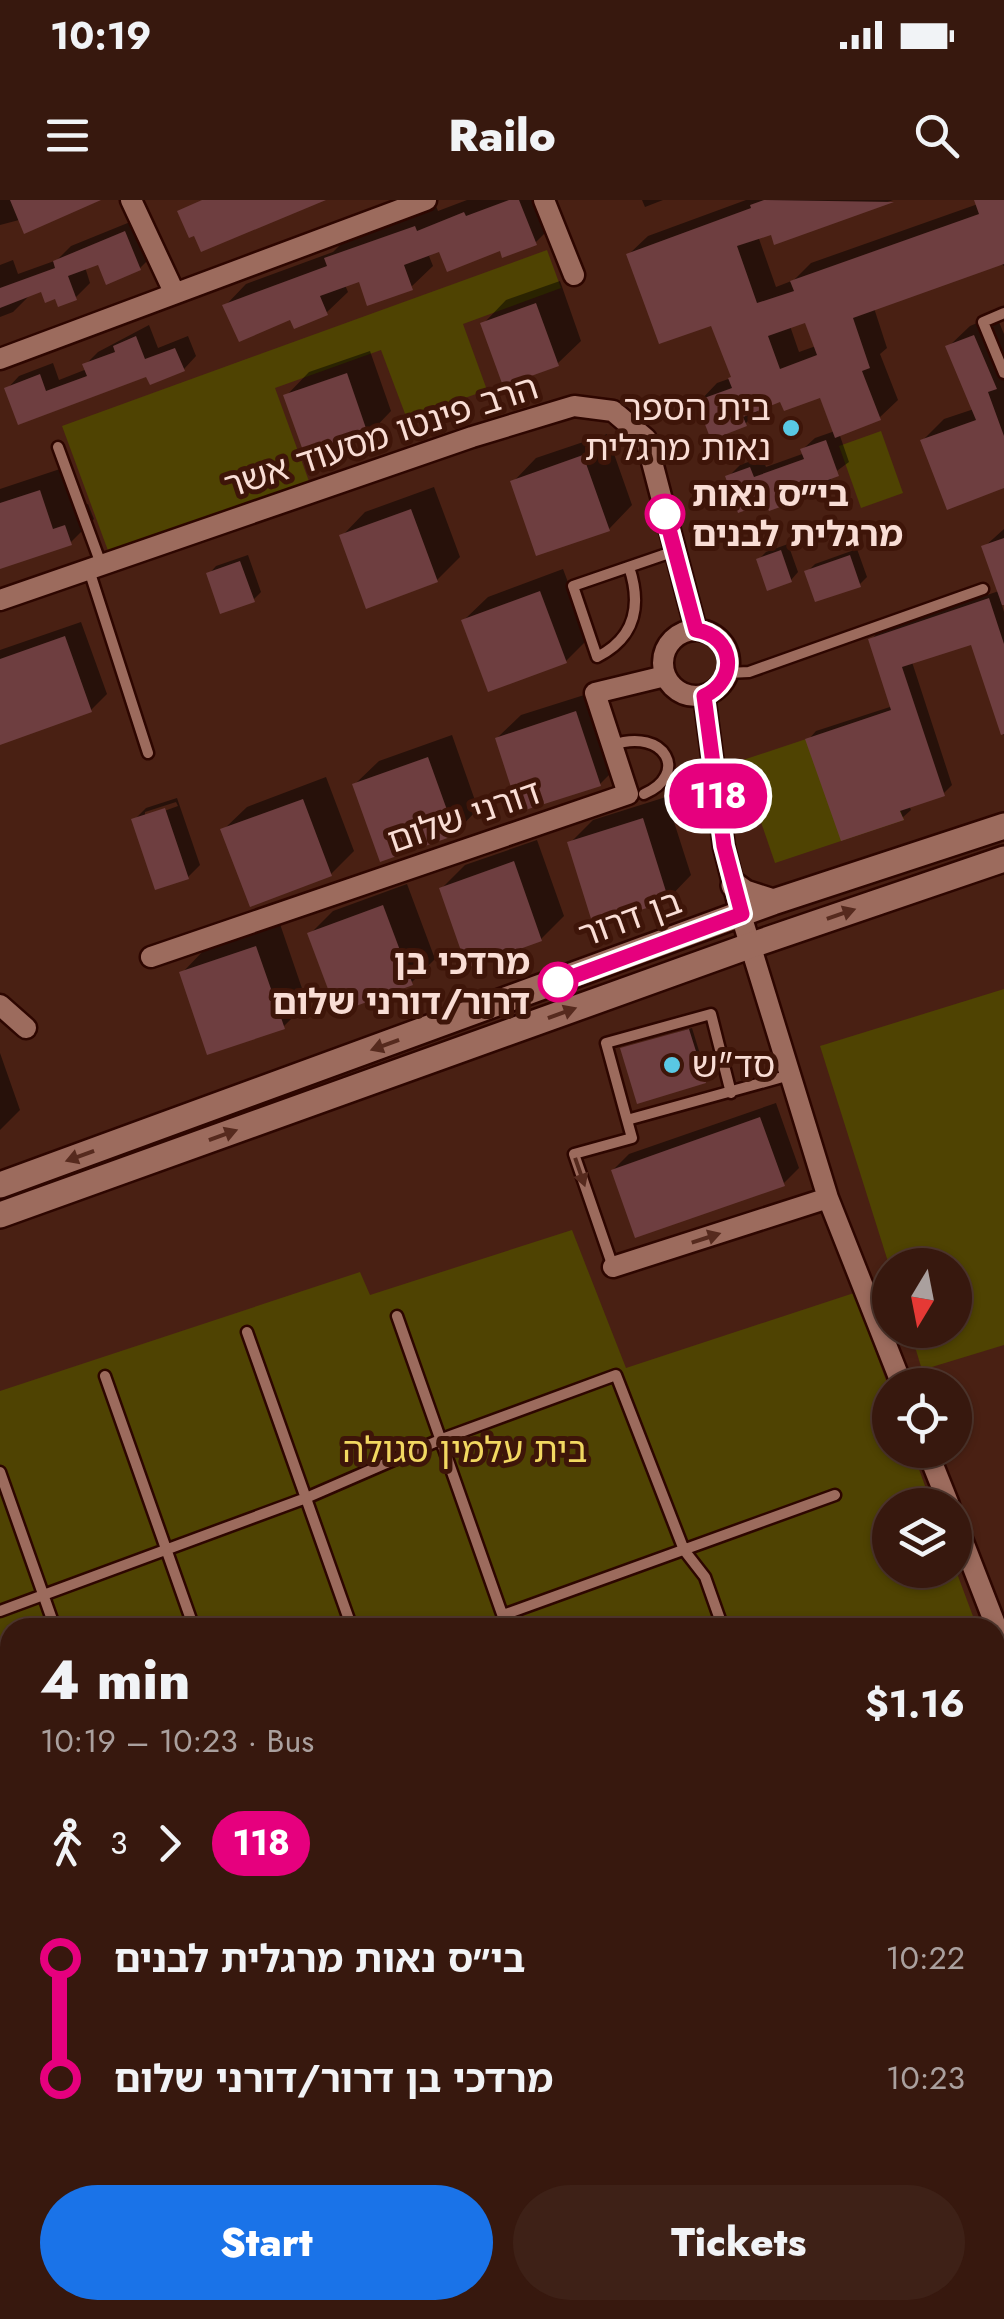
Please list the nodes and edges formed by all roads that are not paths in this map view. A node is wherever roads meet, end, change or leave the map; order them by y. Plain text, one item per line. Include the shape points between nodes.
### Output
1 (131, 200) edge
2 (426, 200) edge
3 (544, 200) edge
4 (574, 275) dead end
5 (174, 292) junction
6 (1004, 314) edge
7 (0, 360) edge
8 (1004, 374) edge
9 (58, 447) dead end
10 (675, 551) junction
11 (95, 567) junction
12 (629, 567) junction
13 (982, 589) dead end
14 (0, 600) edge
15 (696, 630) junction
16 (728, 672) junction
17 (666, 676) junction
18 (704, 696) junction
19 (612, 745) junction
20 (148, 753) dead end
21 (644, 794) dead end
22 (1004, 826) edge
23 (1004, 859) edge
24 (734, 885) junction
25 (772, 902) junction
26 (742, 914) junction
27 (749, 946) junction
28 (151, 958) dead end
29 (0, 1005) edge
30 (26, 1028) dead end
31 (790, 1075) junction
32 (731, 1092) junction
33 (627, 1120) junction
34 (0, 1185) edge
35 (828, 1198) junction
36 (0, 1215) edge
37 (613, 1268) joint
38 (397, 1316) dead end
39 (247, 1332) dead end
40 (895, 1368) edge
41 (105, 1376) dead end
42 (442, 1438) junction
43 (0, 1472) edge
44 (835, 1496) dead end
45 (306, 1498) junction
46 (166, 1550) junction
47 (684, 1550) junction
48 (972, 1564) edge
49 (44, 1595) junction
50 (0, 1611) edge
51 (503, 1614) junction
52 (52, 1618) edge
53 (190, 1618) edge
54 (348, 1618) edge
55 (504, 1618) edge
56 (719, 1618) edge
57 (993, 1618) edge

1 - 5 street
2 - 5 street
3 - 4 street
5 - 7 street
6 - 8 lane via 984,322
9 - 11 lane
10 - 11 street, הרב פינטו מסעוד אשר via 646,439 613,410 574,406
10 - 12 lane
10 - 15 street, הרב פינטו מסעוד אשר
11 - 14 street, הרב פינטו מסעוד אשר
11 - 20 lane
12 - 12 lane via 573,586 597,657 631,624 638,604
13 - 16 lane via 748,672
15 - 16 street via 722,644
15 - 17 street via 668,646
16 - 18 street
17 - 18 street via 677,691
17 - 19 street, דורני שלום via 594,693
18 - 24 street
19 - 21 lane via 649,740 662,750 666,776
19 - 28 street, דורני שלום via 628,794
22 - 25 street, בן דרור
27 -> 23 street, בן דרור
24 - 25 street
24 - 26 street
25 - 26 street, בן דרור
26 - 27 street
26 -> 34 street, בן דרור
27 - 31 street
36 -> 27 street, בן דרור
29 - 30 street
31 - 32 lane
31 - 35 street
32 - 33 lane
32 - 33 lane via 711,1014 606,1042
33 -> 37 lane via 632,1138 574,1154
37 -> 35 street
35 - 40 street
38 - 42 lane
39 - 45 lane
41 - 46 lane
42 - 45 lane
42 - 47 lane via 616,1374
42 - 51 lane
43 - 49 lane
44 - 47 lane
45 - 46 lane
45 - 54 lane
46 - 49 lane
46 - 53 lane
47 - 51 lane
47 - 56 lane via 705,1577
48 - 57 street
49 - 50 lane
49 - 52 lane
51 - 55 lane

